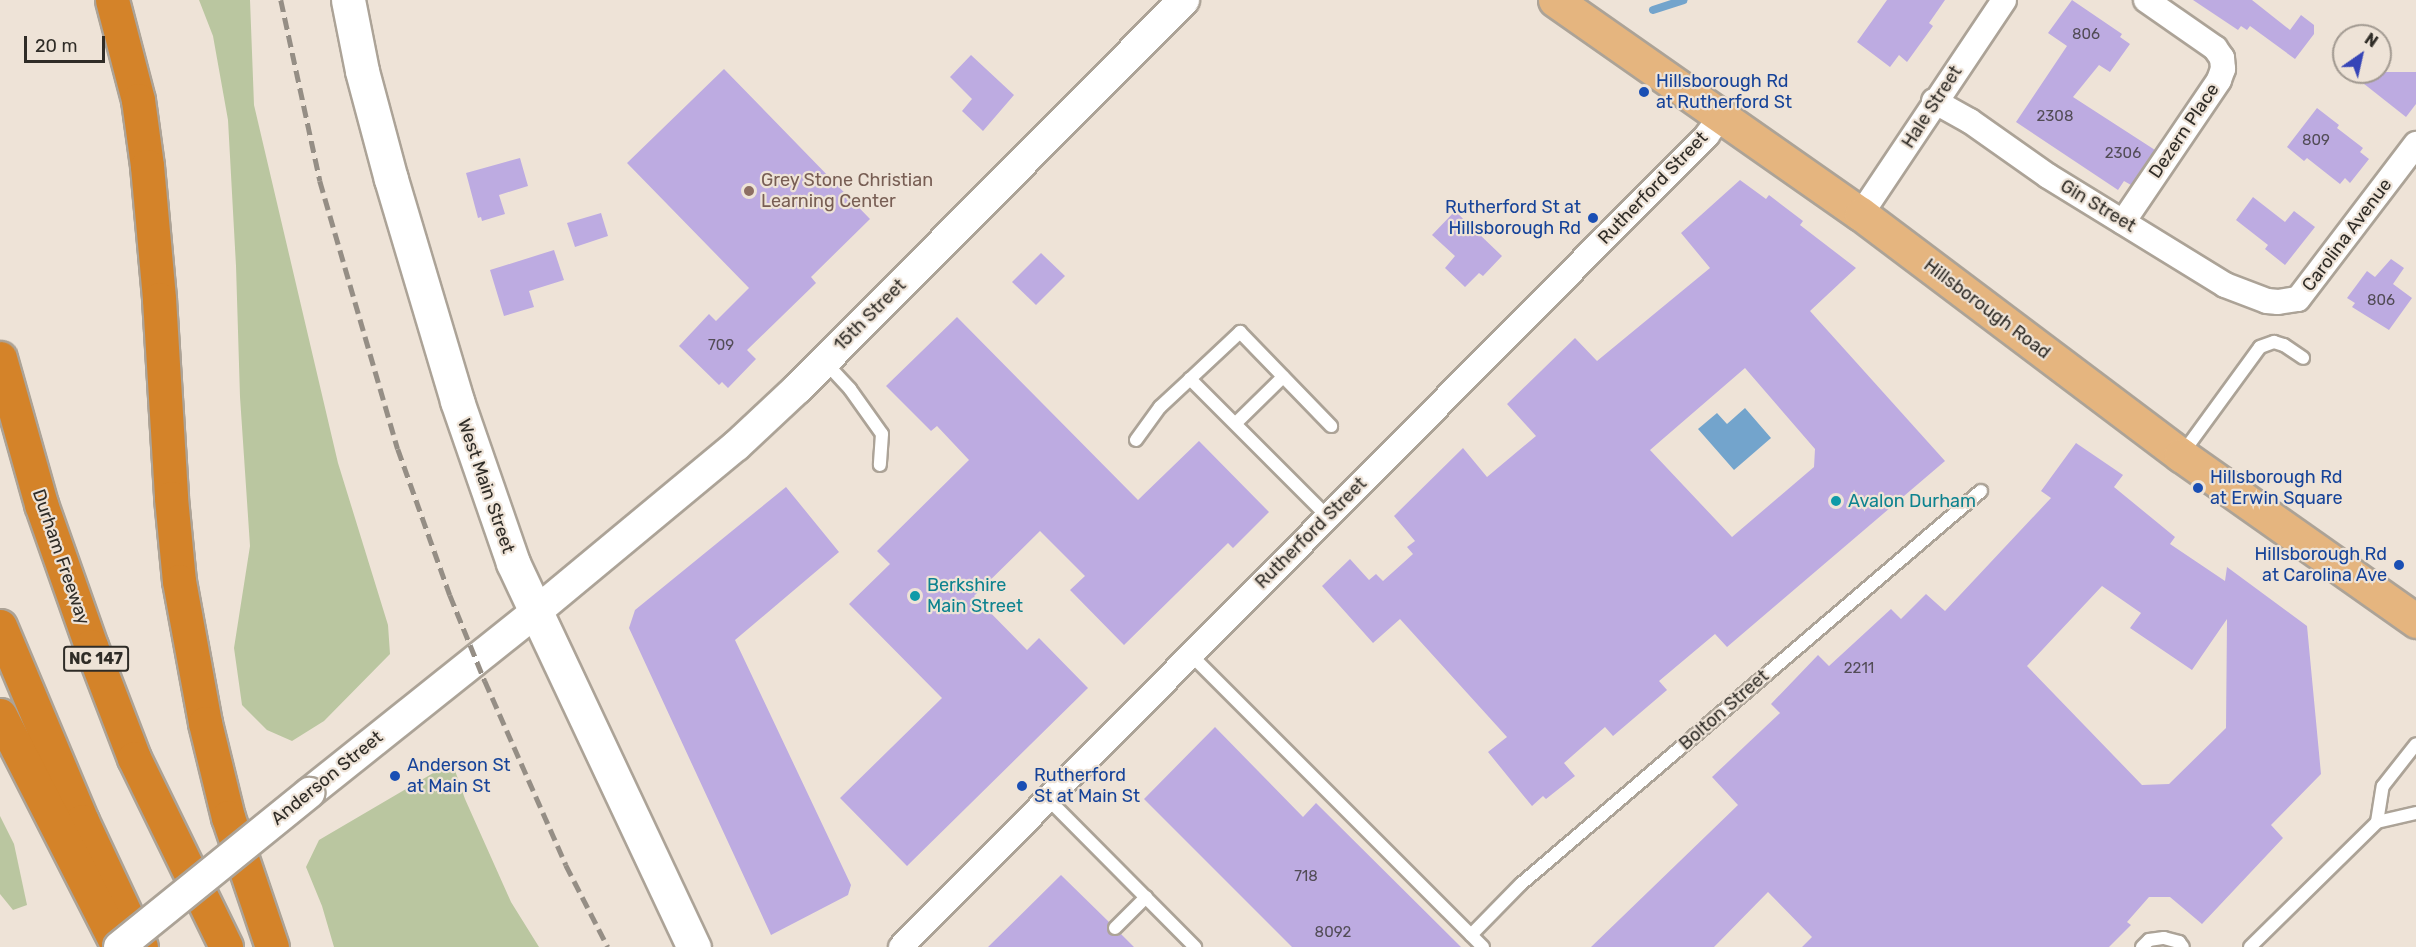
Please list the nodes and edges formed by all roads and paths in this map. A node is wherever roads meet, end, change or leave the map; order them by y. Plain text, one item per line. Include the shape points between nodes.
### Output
1 (112, 0) edge
2 (348, 0) edge
3 (1184, 0) edge
4 (1555, 0) edge
5 (2004, 0) edge
6 (2146, 0) edge
7 (1934, 101) junction
8 (1720, 118) junction
9 (2416, 144) edge
10 (1861, 214) junction
11 (2123, 222) junction
12 (2267, 301) joint
13 (0, 358) edge
14 (2303, 358) dead end
15 (825, 361) junction
16 (1284, 377) junction
17 (1190, 379) junction
18 (1236, 423) junction
19 (1331, 426) dead end
20 (1137, 440) dead end
21 (2181, 454) junction
22 (880, 465) dead end
23 (1981, 491) dead end
24 (1327, 516) junction
25 (537, 611) junction
26 (2416, 621) edge
27 (0, 626) edge
28 (1191, 655) junction
29 (0, 716) edge
30 (2416, 744) edge
31 (1048, 799) junction
32 (2416, 813) edge
33 (2377, 822) junction
34 (1146, 897) junction
35 (1115, 928) dead end
36 (1471, 935) junction
37 (119, 947) edge
38 (141, 947) edge
39 (226, 947) edge
40 (272, 947) edge
41 (694, 947) edge
42 (901, 947) edge
43 (1195, 947) edge
44 (1483, 947) edge
45 (2142, 947) edge
46 (2184, 947) edge
47 (2250, 947) edge

1 - 40 highway via 138,100 147,166 179,581 205,723 228,817
2 - 25 main road, West Main Street via 390,179 457,401 513,563
3 - 15 street, 15th Street
4 - 8 main road, Hillsborough Road
5 - 7 street, Hale Street
6 - 11 street, Dezern Place via 2215,48 2223,69
7 - 10 street, Hale Street
7 - 11 street, Gin Street
8 - 10 main road, Hillsborough Road
8 - 24 street, Rutherford Street
9 - 12 street, Carolina Avenue via 2298,299
10 - 21 main road, Hillsborough Road
11 - 12 street, Gin Street via 2224,285
13 - 39 highway, Durham Freeway / NC 147 via 42,504 91,646 134,758
14 - 21 lane via 2274,342 2260,347
15 - 22 lane via 882,434
15 - 25 street, 15th Street via 736,446
16 - 17 lane via 1240,332
16 - 18 lane
16 - 19 lane
17 - 18 lane
17 - 20 lane via 1160,407
18 - 24 lane
21 - 26 main road, Hillsborough Road
23 - 36 lane, Bolton Street via 1521,884
24 - 28 street, Rutherford Street
25 - 37 street, Anderson Street, bridge
25 - 41 main road, West Main Street
27 - 38 highway via 82,821
28 - 31 street, Rutherford Street
28 - 36 lane
29 - 37 highway
30 - 33 lane via 2383,786
31 - 34 lane
31 - 42 street, Rutherford Street
32 - 33 lane
33 - 47 lane
34 - 35 lane
34 - 43 lane
36 - 44 lane
45 - 46 lane via 2149,940 2164,938

